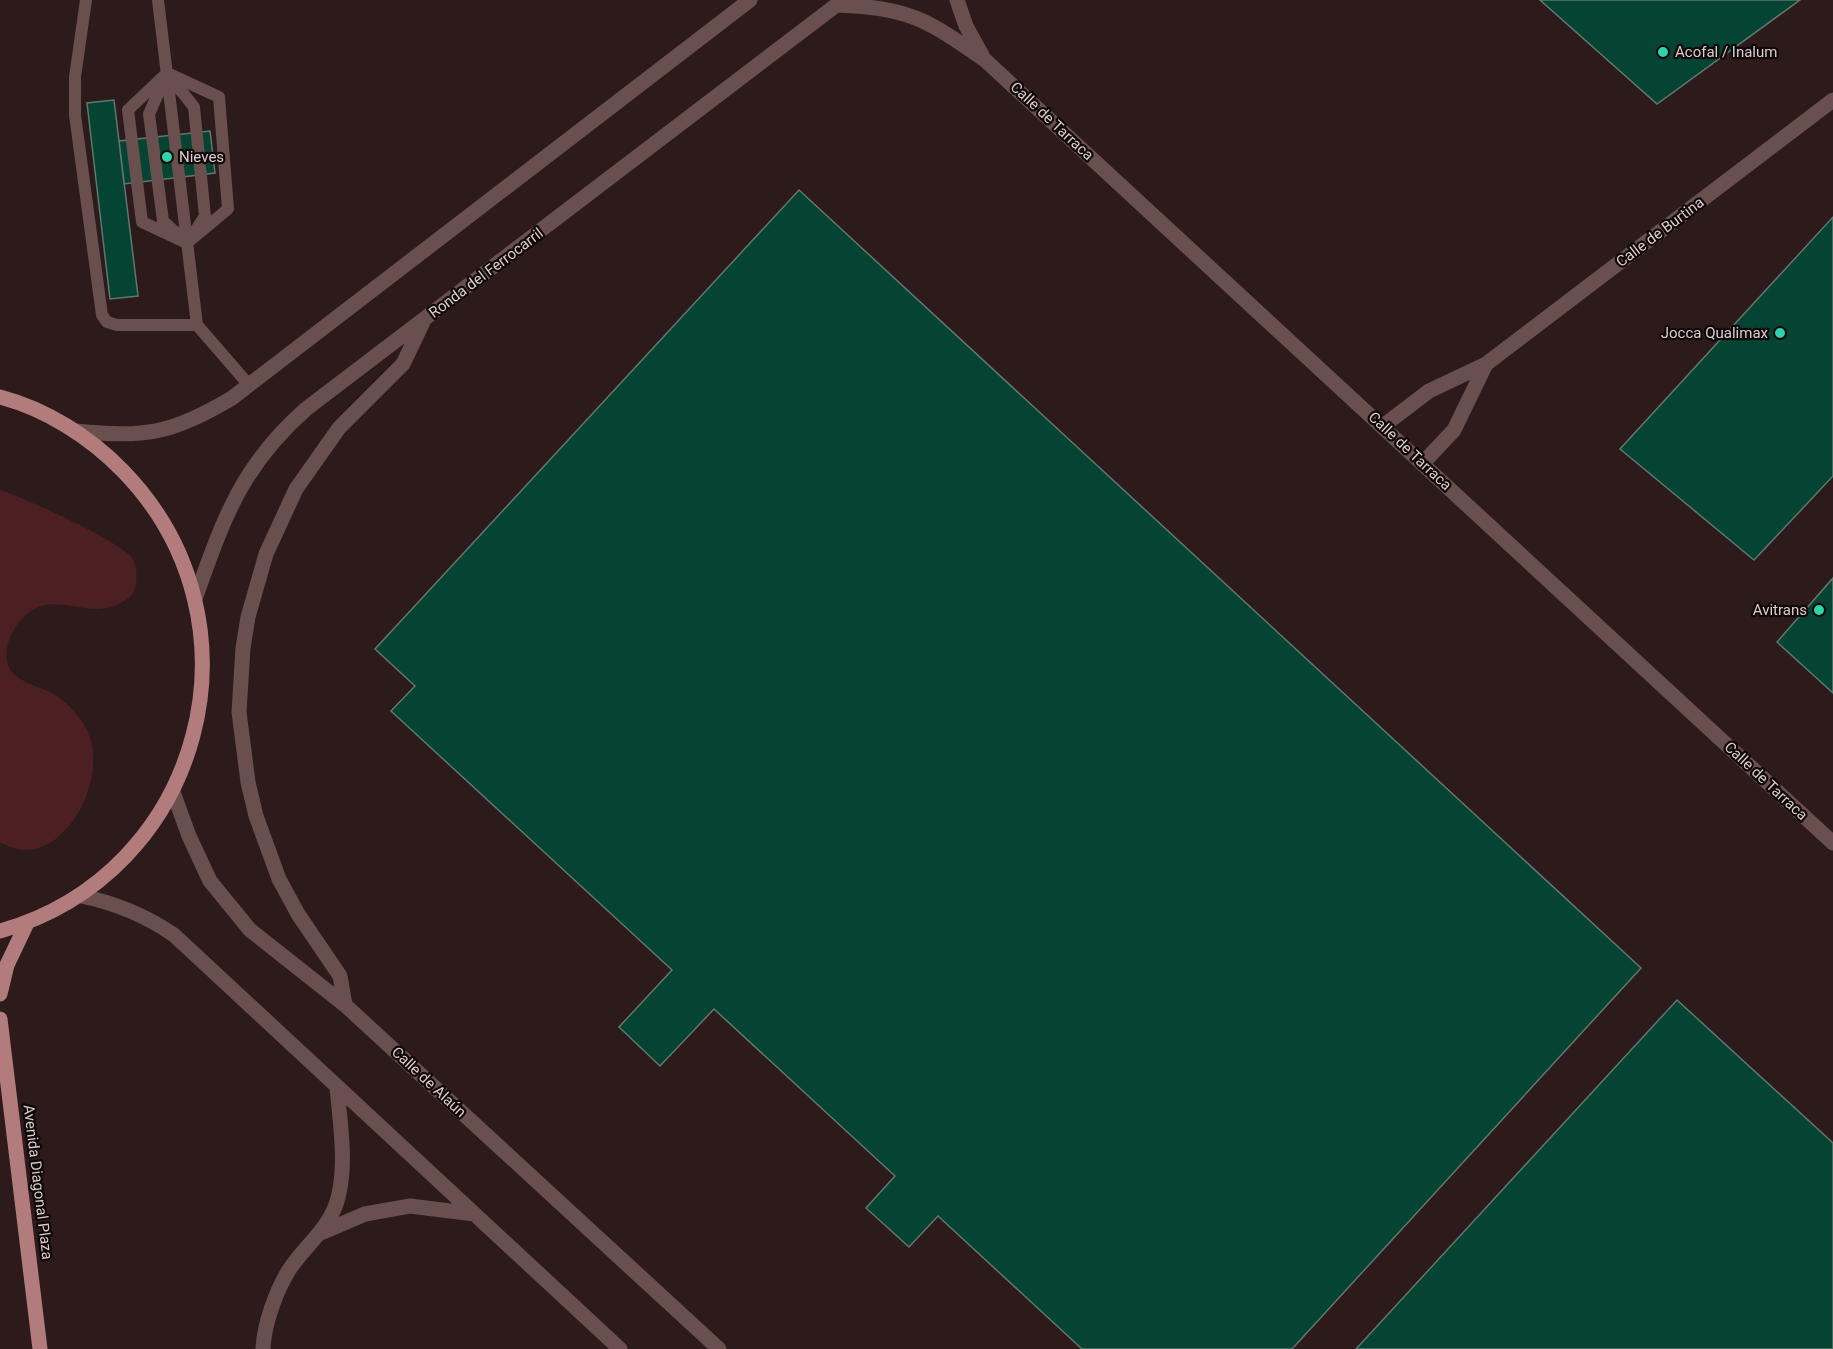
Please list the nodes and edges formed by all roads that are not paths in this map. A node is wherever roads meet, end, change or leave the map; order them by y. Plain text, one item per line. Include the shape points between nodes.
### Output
1 (86, 0) edge
2 (158, 0) edge
3 (750, 0) edge
4 (957, 0) edge
5 (840, 3) edge
6 (986, 60) junction
7 (167, 73) junction
8 (1833, 100) edge
9 (187, 243) junction
10 (423, 320) junction
11 (197, 325) junction
12 (1486, 364) junction
13 (249, 385) junction
14 (1, 397) edge
15 (1383, 426) junction
16 (76, 431) junction
17 (1423, 463) junction
18 (195, 599) junction
19 (173, 792) junction
20 (1833, 843) edge
21 (81, 896) junction
22 (27, 923) junction
23 (0, 931) edge
24 (0, 994) edge
25 (345, 1005) junction
26 (0, 1019) edge
27 (337, 1087) junction
28 (474, 1214) junction
29 (322, 1232) junction
30 (40, 1349) edge
31 (263, 1349) edge
32 (620, 1349) edge
33 (718, 1349) edge

1 - 11 lane via 75,77 75,115 102,315 117,325
2 - 7 lane
3 - 13 street
4 - 6 street, Calle de Tarraca via 966,26
5 - 6 street, Calle de Tarraca via 916,16
5 - 10 street, Ronda del Ferrocarril
6 - 15 street, Calle de Tarraca
7 - 9 lane
7 - 9 lane via 149,114 163,221
7 - 9 lane via 194,107 205,216
7 - 9 lane via 128,110 142,222
7 - 9 lane via 219,98 228,209
8 - 12 street, Calle de Burtina
9 - 11 lane
10 - 18 street, Ronda del Ferrocarril via 306,409 262,453 231,503
10 - 25 street via 403,364 339,428 296,489 266,554 243,648 239,712 256,816 279,879 340,976
11 - 13 lane
12 - 15 street, Calle de Burtina via 1429,391
12 - 17 street, Calle de Burtina via 1454,430
13 - 16 street via 192,421 154,434
14 - 16 main road
15 - 17 street, Calle de Tarraca
16 - 18 main road via 108,455 158,513 174,541
17 - 20 street, Calle de Tarraca
18 - 19 main road via 201,640 201,702 190,750
19 - 21 main road via 130,852
19 - 25 street, Calle de Alaún via 198,859 227,905 250,930
21 - 22 main road
21 - 27 street via 124,907 152,919 174,935
22 - 23 main road
22 - 24 main road via 7,965
25 - 33 street, Calle de Alaún
26 - 30 main road, Avenida Diagonal Plaza
27 - 28 street
27 - 29 street via 343,1152 338,1198
28 - 29 street via 410,1206 365,1214
28 - 32 street
29 - 31 street via 289,1270 272,1308

